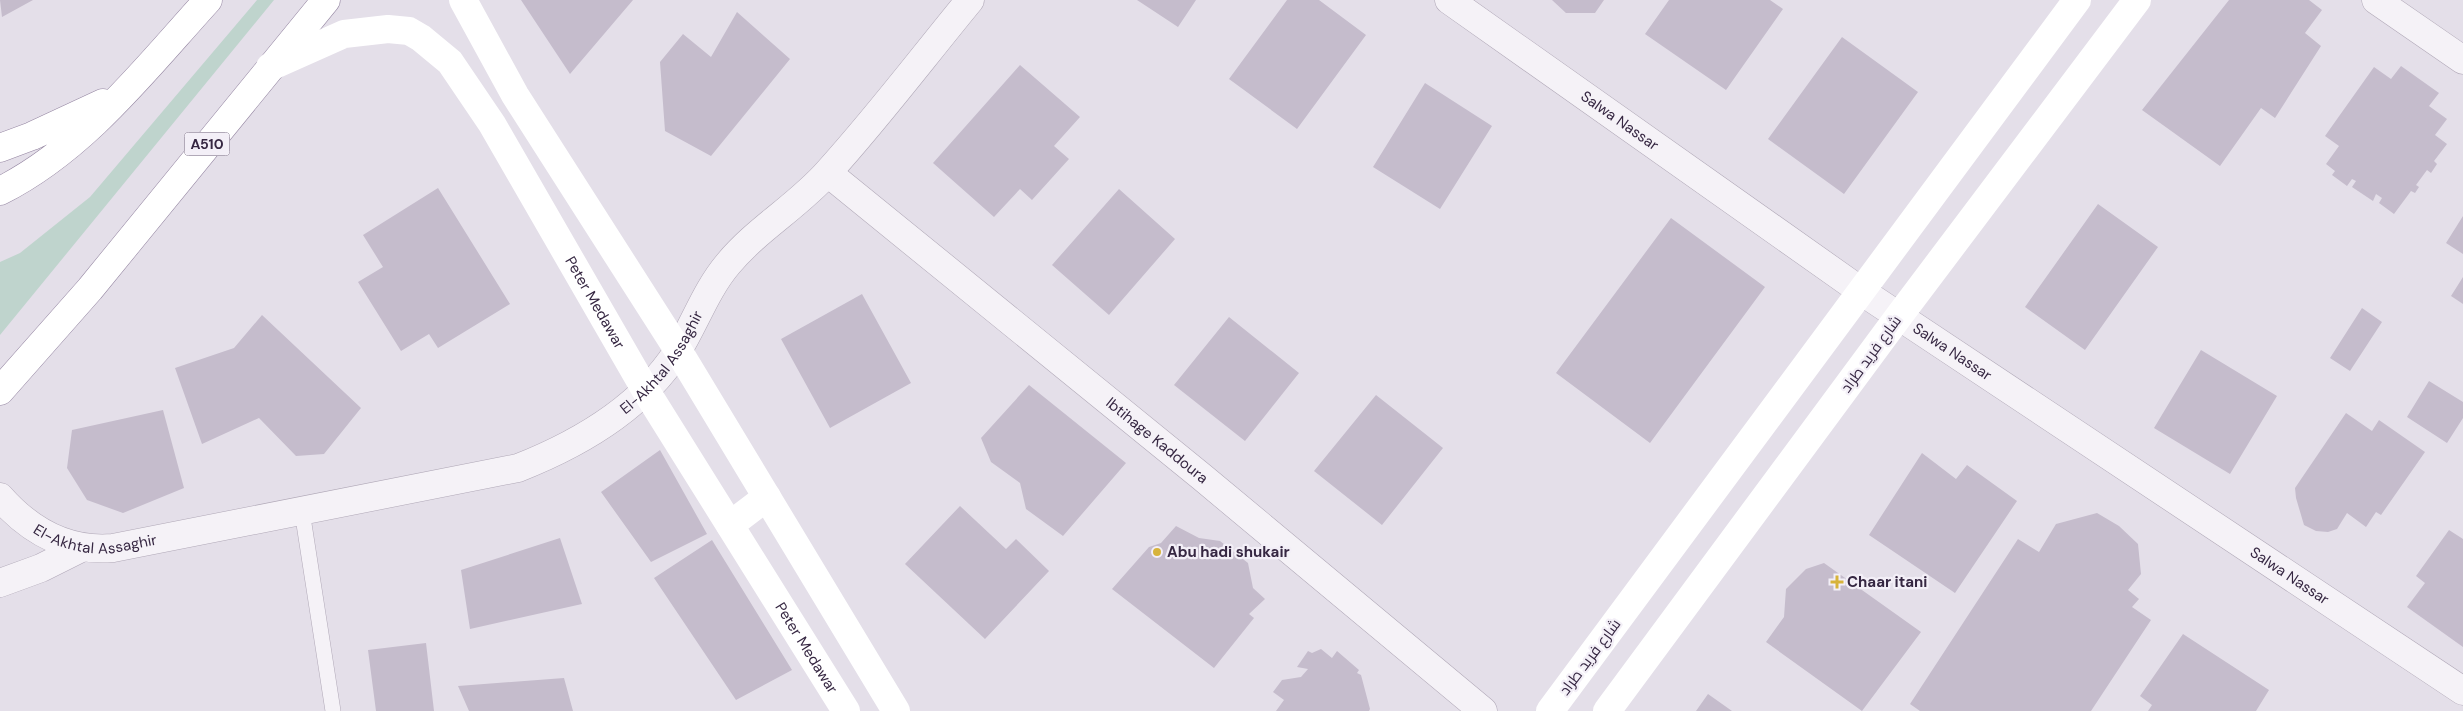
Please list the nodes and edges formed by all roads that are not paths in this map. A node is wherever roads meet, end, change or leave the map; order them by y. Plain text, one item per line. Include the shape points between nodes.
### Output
1 (208, 0) edge
2 (326, 0) edge
3 (463, 0) edge
4 (970, 0) edge
5 (1449, 0) edge
6 (2077, 0) edge
7 (2137, 0) edge
8 (2376, 0) edge
9 (2463, 60) edge
10 (270, 67) junction
11 (120, 96) junction
12 (0, 148) edge
13 (828, 173) junction
14 (0, 191) edge
15 (1861, 291) junction
16 (1899, 316) junction
17 (678, 350) junction
18 (0, 391) edge
19 (646, 391) junction
20 (0, 497) edge
21 (766, 497) junction
22 (302, 511) junction
23 (730, 525) junction
24 (81, 548) junction
25 (0, 583) edge
26 (2463, 691) edge
27 (333, 711) edge
28 (846, 711) edge
29 (896, 711) edge
30 (1483, 711) edge
31 (1550, 711) edge
32 (1608, 711) edge

1 - 11 main road
2 - 10 main road, A510
3 - 17 main road via 515,94
4 - 13 street, El-Akhtal Assaghir
5 - 15 street, Salwa Nassar
6 - 15 main road, شارع فريد طراد
7 - 16 main road, شارع فريد طراد
8 - 9 street
10 - 18 main road, A510 via 90,289
10 - 19 main road, Peter Medawar via 344,34 366,30 409,31 440,52 492,124
11 - 12 main road
11 - 14 main road via 85,130 30,174
13 - 17 street, El-Akhtal Assaghir via 728,264 711,288
13 - 30 street, Ibtihage Kaddoura via 1210,483
15 - 16 street, Salwa Nassar
15 - 31 main road, شارع فريد طراد
16 - 26 street, Salwa Nassar
16 - 32 main road, شارع فريد طراد
17 - 19 street, El-Akhtal Assaghir
17 - 21 main road
19 - 22 street, El-Akhtal Assaghir via 578,440 518,468
19 - 23 main road, Peter Medawar
20 - 24 street, El-Akhtal Assaghir via 42,533
21 - 23 main road
21 - 29 main road
22 - 24 street, El-Akhtal Assaghir via 113,548
22 - 27 lane
23 - 28 main road, Peter Medawar
24 - 25 street

